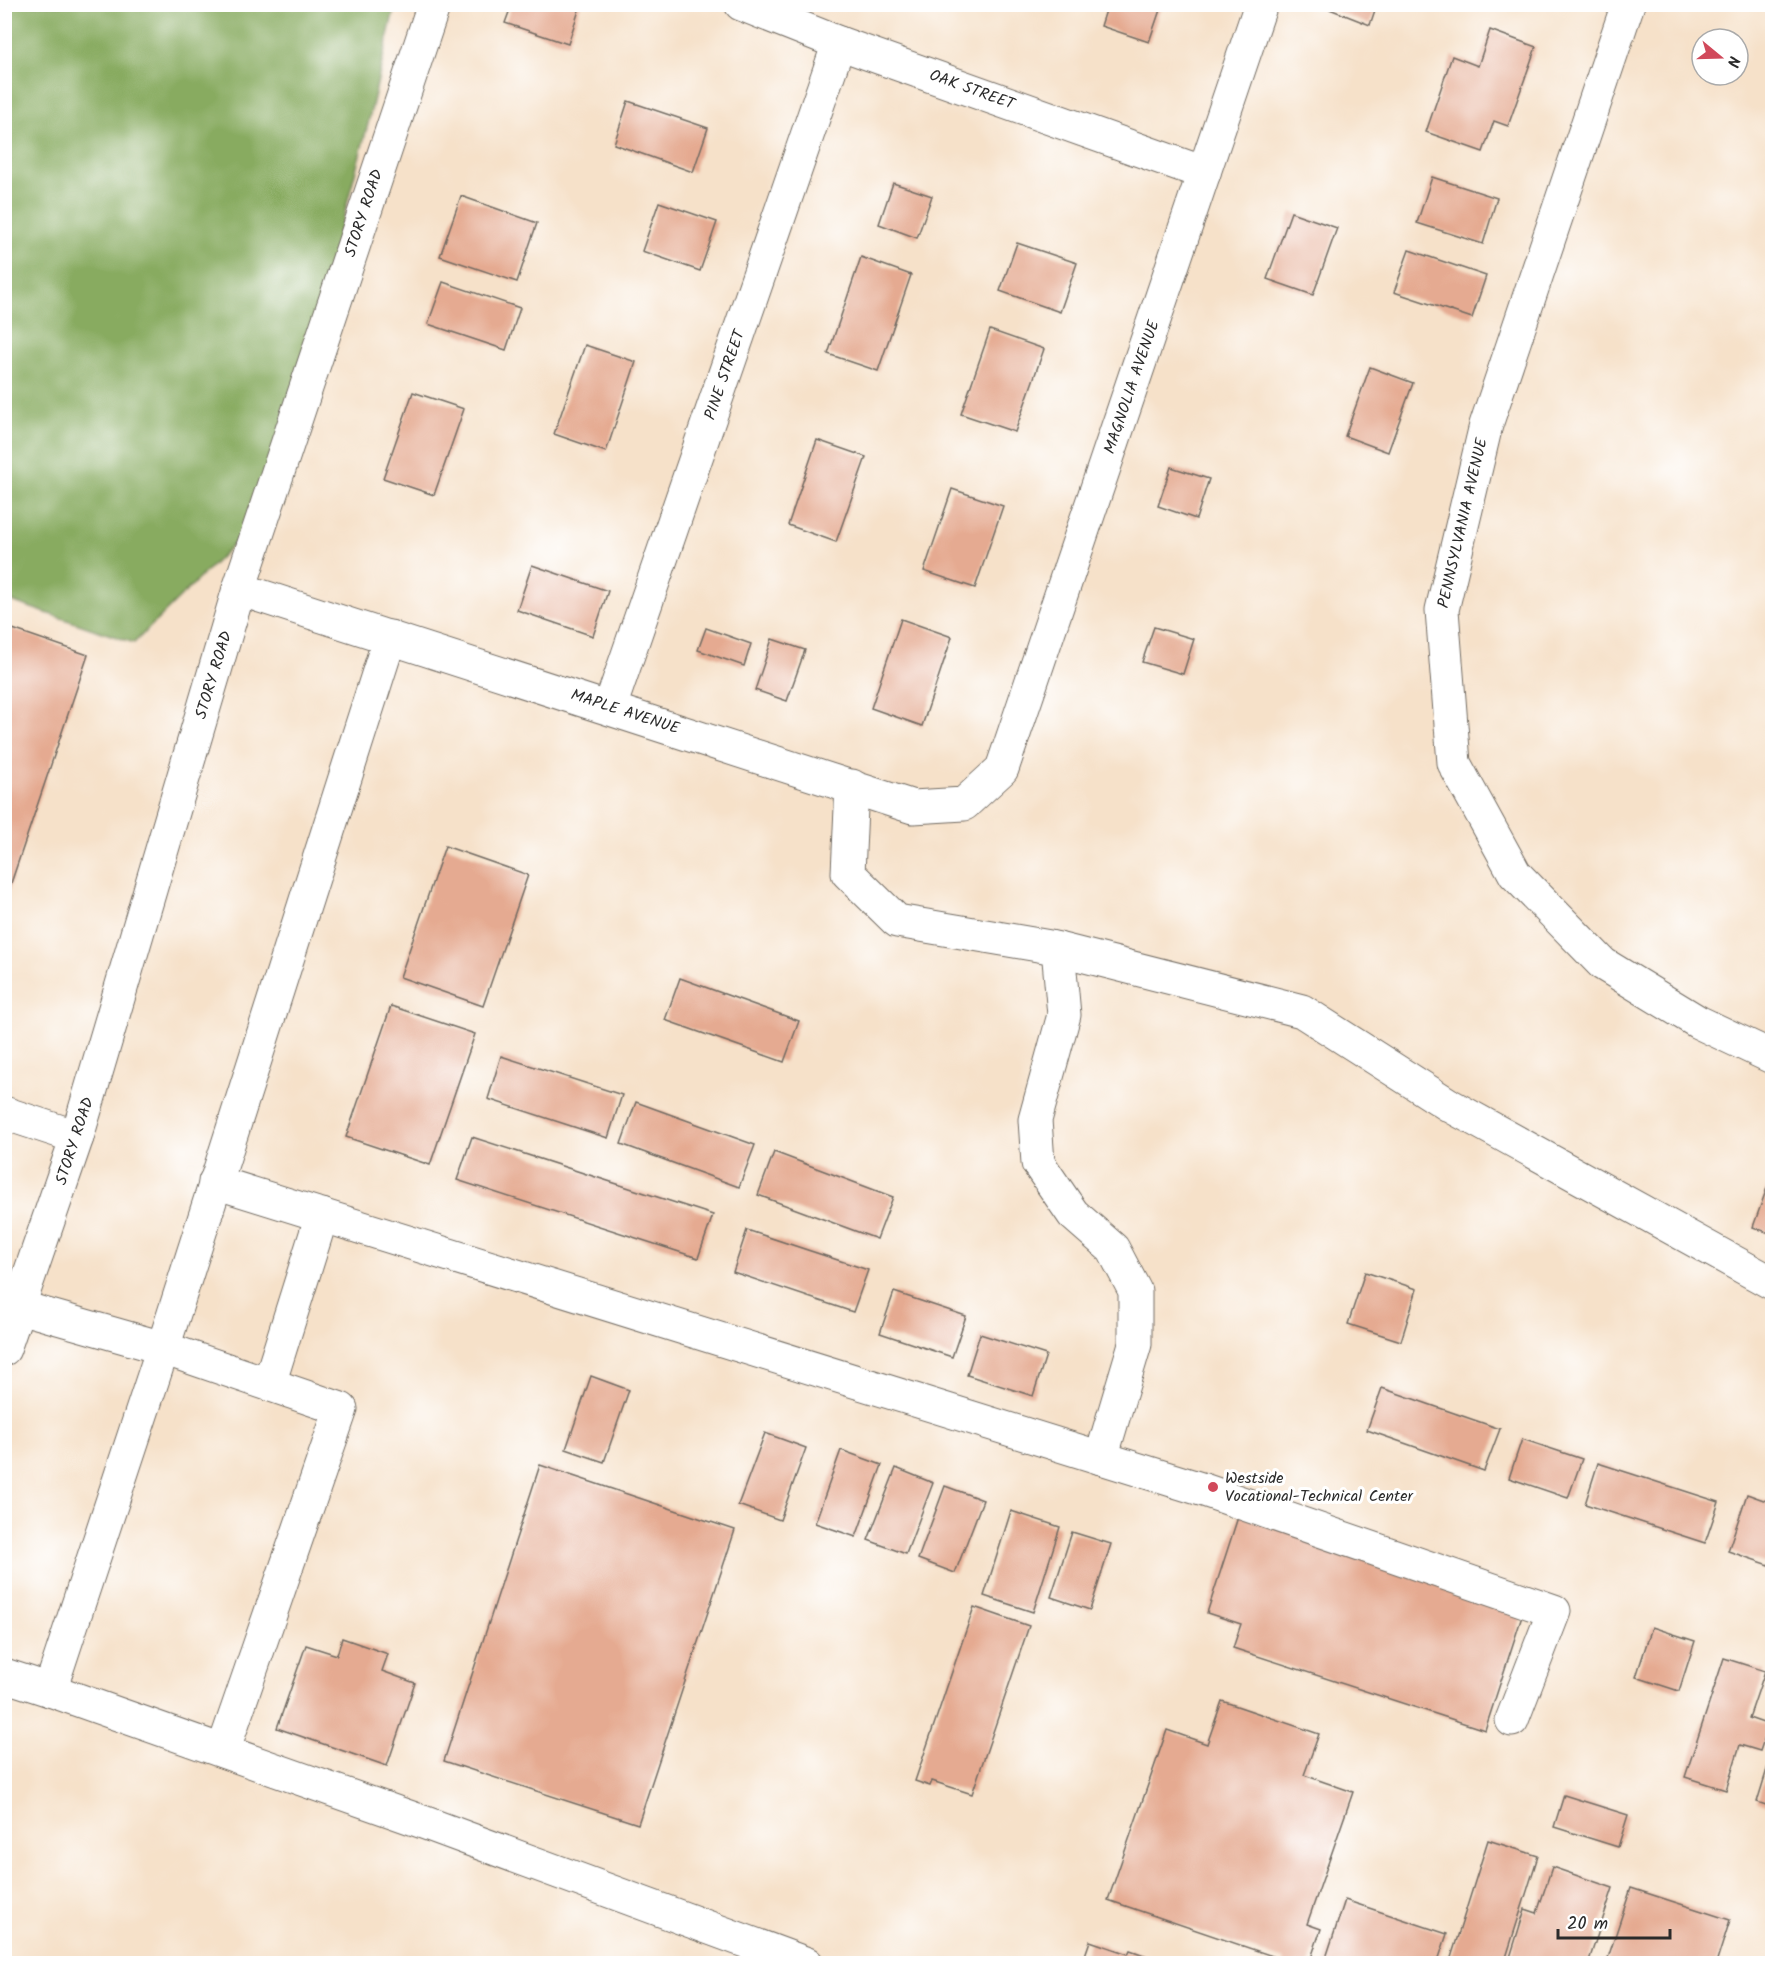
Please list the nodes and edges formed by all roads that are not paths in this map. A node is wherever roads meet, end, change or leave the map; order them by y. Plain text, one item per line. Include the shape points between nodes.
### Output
1 (434, 4) edge
2 (741, 4) edge
3 (1261, 4) edge
4 (1628, 4) edge
5 (839, 43) junction
6 (1204, 173) junction
7 (239, 589) junction
8 (390, 637) junction
9 (610, 707) junction
10 (1002, 769) joint
11 (852, 786) junction
12 (1058, 949) junction
13 (1773, 1057) edge
14 (4, 1113) edge
15 (77, 1137) junction
16 (215, 1182) junction
17 (322, 1215) junction
18 (1773, 1283) edge
19 (19, 1307) junction
20 (163, 1348) junction
21 (4, 1349) edge
22 (269, 1384) junction
23 (1101, 1458) junction
24 (4, 1675) edge
25 (50, 1690) junction
26 (1512, 1720) dead end
27 (223, 1751) junction
28 (807, 1964) edge

1 - 7 street, STORY ROAD
2 - 5 street, OAK STREET
3 - 6 street, MAGNOLIA AVENUE
4 - 13 street, PENNSYLVANIA AVENUE via 1486,425 1442,610 1454,763 1515,874 1603,964 1698,1022
5 - 6 street, OAK STREET
5 - 9 street, PINE STREET
6 - 10 street, MAGNOLIA AVENUE
7 - 8 street, MAPLE AVENUE
7 - 15 street, STORY ROAD
8 - 9 street, MAPLE AVENUE
8 - 16 street
9 - 11 street, MAPLE AVENUE
10 - 11 street, MAPLE AVENUE via 964,804 913,807
11 - 12 street via 848,873 897,921
12 - 18 street via 1302,1011 1449,1105
12 - 23 street via 1064,1015 1035,1120 1038,1163 1073,1214 1113,1249 1135,1291 1135,1344
14 - 15 street
15 - 19 street, STORY ROAD
16 - 17 street
16 - 20 street
17 - 22 street
17 - 23 street
19 - 20 street
19 - 21 street, STORY ROAD
20 - 22 street
20 - 25 street
22 - 27 street via 341,1409
23 - 26 street via 1554,1611
24 - 25 street
25 - 27 street
27 - 28 street

